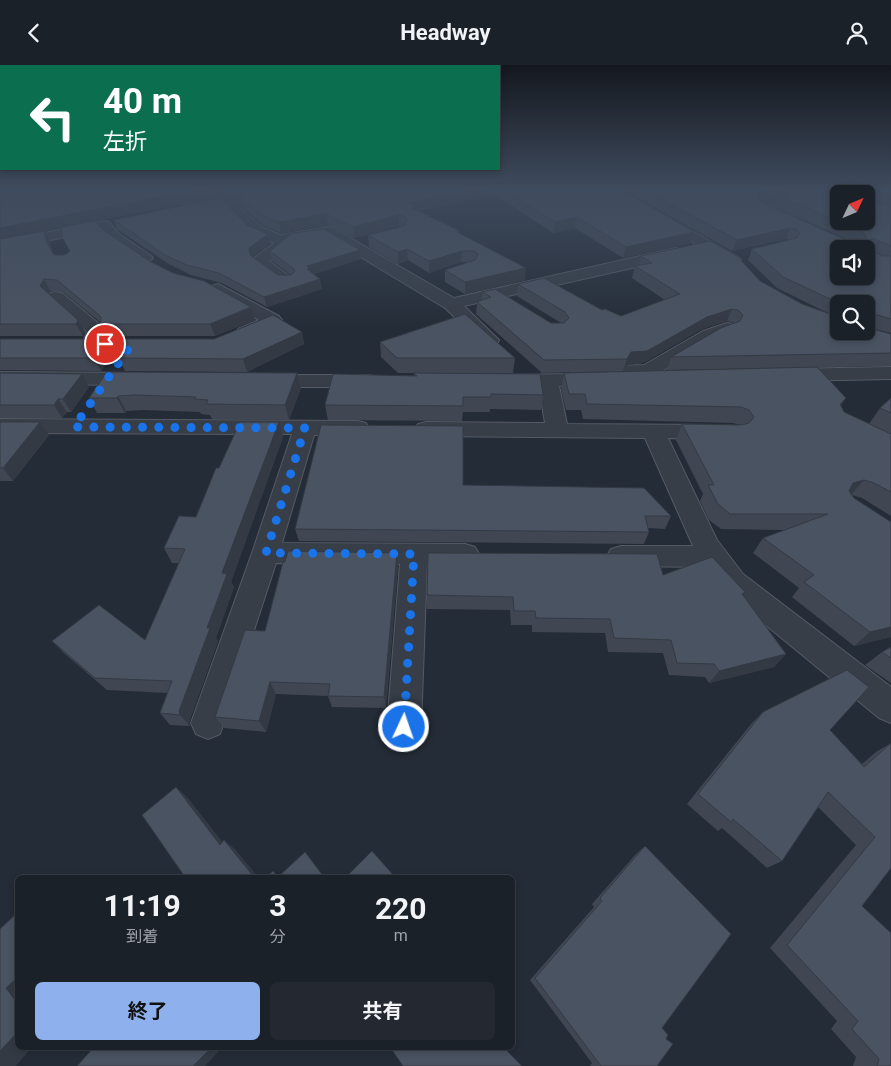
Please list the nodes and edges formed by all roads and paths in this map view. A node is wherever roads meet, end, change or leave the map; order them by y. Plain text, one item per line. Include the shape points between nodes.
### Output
1 (74, 236) edge
2 (113, 236) edge
3 (270, 236) edge
4 (297, 236) edge
5 (336, 236) edge
6 (688, 236) edge
7 (371, 240) edge
8 (282, 241) junction
9 (352, 245) junction
10 (0, 246) edge
11 (706, 246) junction
12 (746, 261) dead end
13 (162, 269) edge
14 (434, 279) dead end
15 (287, 280) edge
16 (200, 283) edge
17 (418, 285) junction
18 (498, 294) junction
19 (56, 297) edge
20 (451, 304) junction
21 (515, 304) edge
22 (727, 328) edge
23 (227, 340) edge
24 (73, 343) edge
25 (503, 352) edge
26 (122, 358) edge
27 (891, 373) edge
28 (532, 375) junction
29 (765, 376) edge
30 (0, 377) edge
31 (676, 378) edge
32 (157, 379) edge
33 (246, 381) edge
34 (391, 381) edge
35 (488, 381) edge
36 (91, 403) junction
37 (0, 426) edge
38 (305, 428) junction
39 (557, 431) junction
40 (653, 431) junction
41 (733, 432) edge
42 (266, 553) junction
43 (414, 554) junction
44 (491, 555) edge
45 (598, 555) edge
46 (714, 557) junction
47 (891, 707) edge
48 (208, 723) dead end
49 (404, 727) dead end

1 - 10 street via 59,241
2 - 13 street
3 - 8 street
4 - 8 street
5 - 9 street
6 - 11 street
7 - 9 street
8 - 15 street via 278,248 261,259 262,264
9 - 17 street
11 - 12 street via 729,258
11 - 18 street
14 - 17 street
16 - 23 street via 215,287 273,320
17 - 20 street
18 - 20 street
18 - 21 street
19 - 24 street via 96,331 99,343
20 - 25 street
22 - 28 street via 708,335 648,371
26 - 36 street
27 - 29 street
28 - 31 street
28 - 35 street
28 - 39 street
30 - 36 street
32 - 36 street
33 - 34 street
36 - 37 street
36 - 38 street
38 - 39 street
38 - 42 street
39 - 40 street
40 - 41 street
40 - 46 street
42 - 43 street
42 - 48 street
43 - 44 street
43 - 49 street
45 - 46 street
46 - 47 street via 734,582

